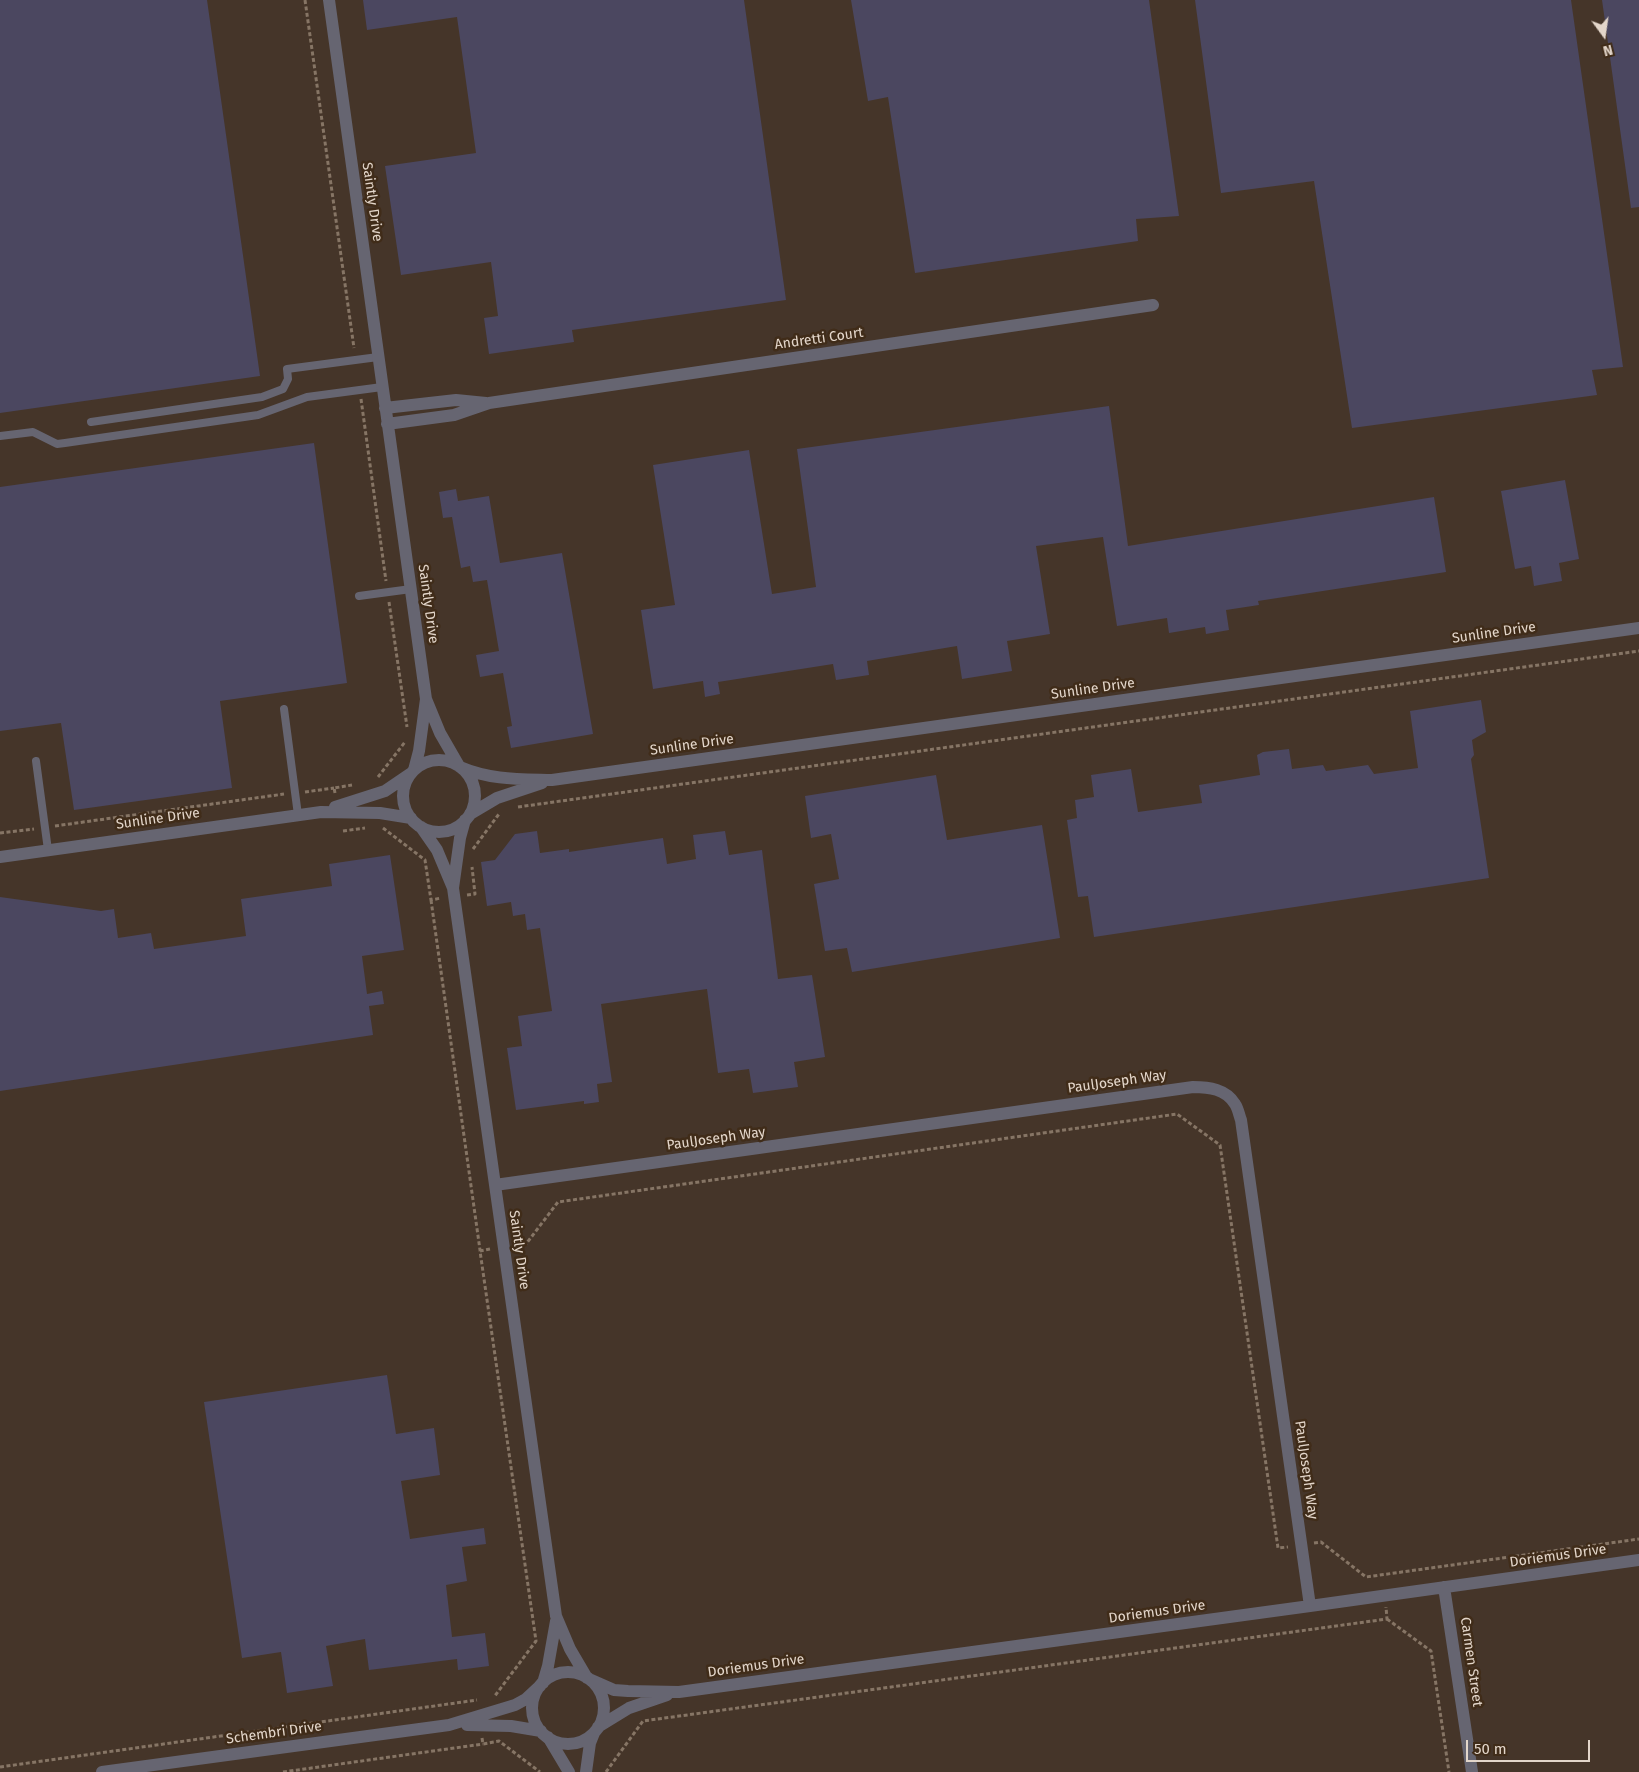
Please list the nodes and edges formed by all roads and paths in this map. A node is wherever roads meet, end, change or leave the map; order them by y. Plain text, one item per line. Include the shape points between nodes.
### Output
1 (305, 0) edge
2 (329, 0) edge
3 (1153, 305) dead end
4 (378, 357) junction
5 (355, 360) junction
6 (382, 387) junction
7 (359, 390) junction
8 (489, 403) junction
9 (385, 408) junction
10 (91, 422) dead end
11 (387, 424) junction
12 (0, 436) edge
13 (411, 589) junction
14 (388, 592) junction
15 (359, 596) dead end
16 (1639, 628) edge
17 (1639, 651) edge
18 (426, 699) junction
19 (284, 709) dead end
20 (407, 729) dead end
21 (408, 739) dead end
22 (36, 760) dead end
23 (460, 766) junction
24 (413, 772) junction
25 (552, 780) junction
26 (374, 782) dead end
27 (358, 784) dead end
28 (334, 788) junction
29 (295, 793) junction
30 (338, 806) junction
31 (512, 808) dead end
32 (502, 810) dead end
33 (321, 812) junction
34 (298, 815) junction
35 (467, 817) junction
36 (415, 821) junction
37 (380, 826) dead end
38 (45, 827) junction
39 (371, 827) dead end
40 (343, 831) dead end
41 (0, 833) edge
42 (48, 850) junction
43 (470, 853) dead end
44 (0, 857) edge
45 (471, 861) dead end
46 (454, 892) junction
47 (430, 900) junction
48 (495, 1186) junction
49 (504, 1247) junction
50 (480, 1250) junction
51 (1639, 1539) edge
52 (1301, 1545) junction
53 (1639, 1560) edge
54 (1380, 1575) junction
55 (1444, 1587) junction
56 (1384, 1596) junction
57 (1310, 1606) junction
58 (556, 1616) junction
59 (1387, 1619) junction
60 (588, 1679) junction
61 (541, 1684) junction
62 (679, 1692) junction
63 (486, 1699) dead end
64 (480, 1720) junction
65 (596, 1730) junction
66 (544, 1734) junction
67 (483, 1744) junction
68 (0, 1767) edge
69 (102, 1772) edge
70 (283, 1772) edge
71 (540, 1772) edge
72 (569, 1772) edge
73 (586, 1772) edge
74 (606, 1772) edge
75 (1449, 1772) edge
76 (1472, 1772) edge

1 - 5 path
2 - 4 street, Saintly Drive
3 - 8 street, Andretti Court
4 - 5 lane
4 - 6 street, Saintly Drive
5 - 10 lane via 287,369 288,379 283,389 262,397
6 - 7 lane
6 - 9 street, Saintly Drive
7 - 12 lane via 307,397 250,416 65,443 57,444 33,432
7 - 14 path
8 - 9 street via 456,400
8 - 11 street via 454,415
9 - 11 street, Saintly Drive
11 - 13 street, Saintly Drive
13 - 14 lane
13 - 18 street, Saintly Drive
14 - 15 lane
14 - 20 path
16 - 25 street, Sunline Drive
17 - 31 path
18 - 23 street, Saintly Drive via 440,733
18 - 24 street, Saintly Drive
19 - 29 lane
21 - 26 path
22 - 38 lane
23 - 24 street via 436,760 424,763
23 - 25 street, Sunline Drive via 494,777
23 - 35 street via 471,778 475,792 473,808
24 - 30 street, Sunline Drive via 385,791
24 - 36 street via 404,796 406,807
25 - 35 street, Sunline Drive via 497,798
27 - 28 path
28 - 29 path
28 - 30 path
29 - 34 lane
29 - 38 path
30 - 33 street, Sunline Drive
32 - 43 path
33 - 34 street, Sunline Drive
33 - 36 street, Sunline Drive via 380,813
34 - 42 street, Sunline Drive
35 - 36 street via 446,830 432,830
35 - 46 street, Saintly Drive via 460,838
36 - 46 street, Saintly Drive via 437,850
37 - 47 path via 425,860
38 - 41 path
38 - 42 lane
39 - 40 path
42 - 44 street, Sunline Drive
45 - 46 path via 475,894
46 - 47 path
46 - 48 street, Saintly Drive
47 - 50 path
48 - 49 street, Saintly Drive
48 - 52 street, PaulJoseph Way via 1211,1087 1235,1104 1240,1120
49 - 50 path
49 - 52 path via 526,1244 558,1202 1177,1114 1220,1145 1278,1548
49 - 58 street, Saintly Drive
50 - 63 path via 536,1641 493,1698
51 - 54 path
52 - 54 path via 1321,1542 1366,1577
52 - 57 street, PaulJoseph Way
53 - 55 street, Doriemus Drive
54 - 56 path
55 - 56 street, Doriemus Drive
55 - 76 street, Carmen Street
56 - 57 street, Doriemus Drive
56 - 59 path
57 - 62 street, Doriemus Drive
58 - 60 street, Saintly Drive
58 - 61 street, Saintly Drive via 548,1666
59 - 74 path via 643,1721
59 - 75 path via 1431,1651
60 - 61 street via 564,1672
60 - 62 street, Doriemus Drive via 614,1690
60 - 65 street via 595,1684 602,1698 604,1712
61 - 64 street, Schembri Drive via 526,1699
61 - 66 street via 532,1710 535,1722
62 - 65 street, Doriemus Drive via 628,1708
64 - 66 street, Schembri Drive
64 - 67 path
64 - 68 path via 479,1700
64 - 69 street, Schembri Drive
65 - 66 street via 575,1743 560,1743
65 - 73 street via 590,1743
66 - 72 street
67 - 70 path
67 - 71 path via 499,1741

